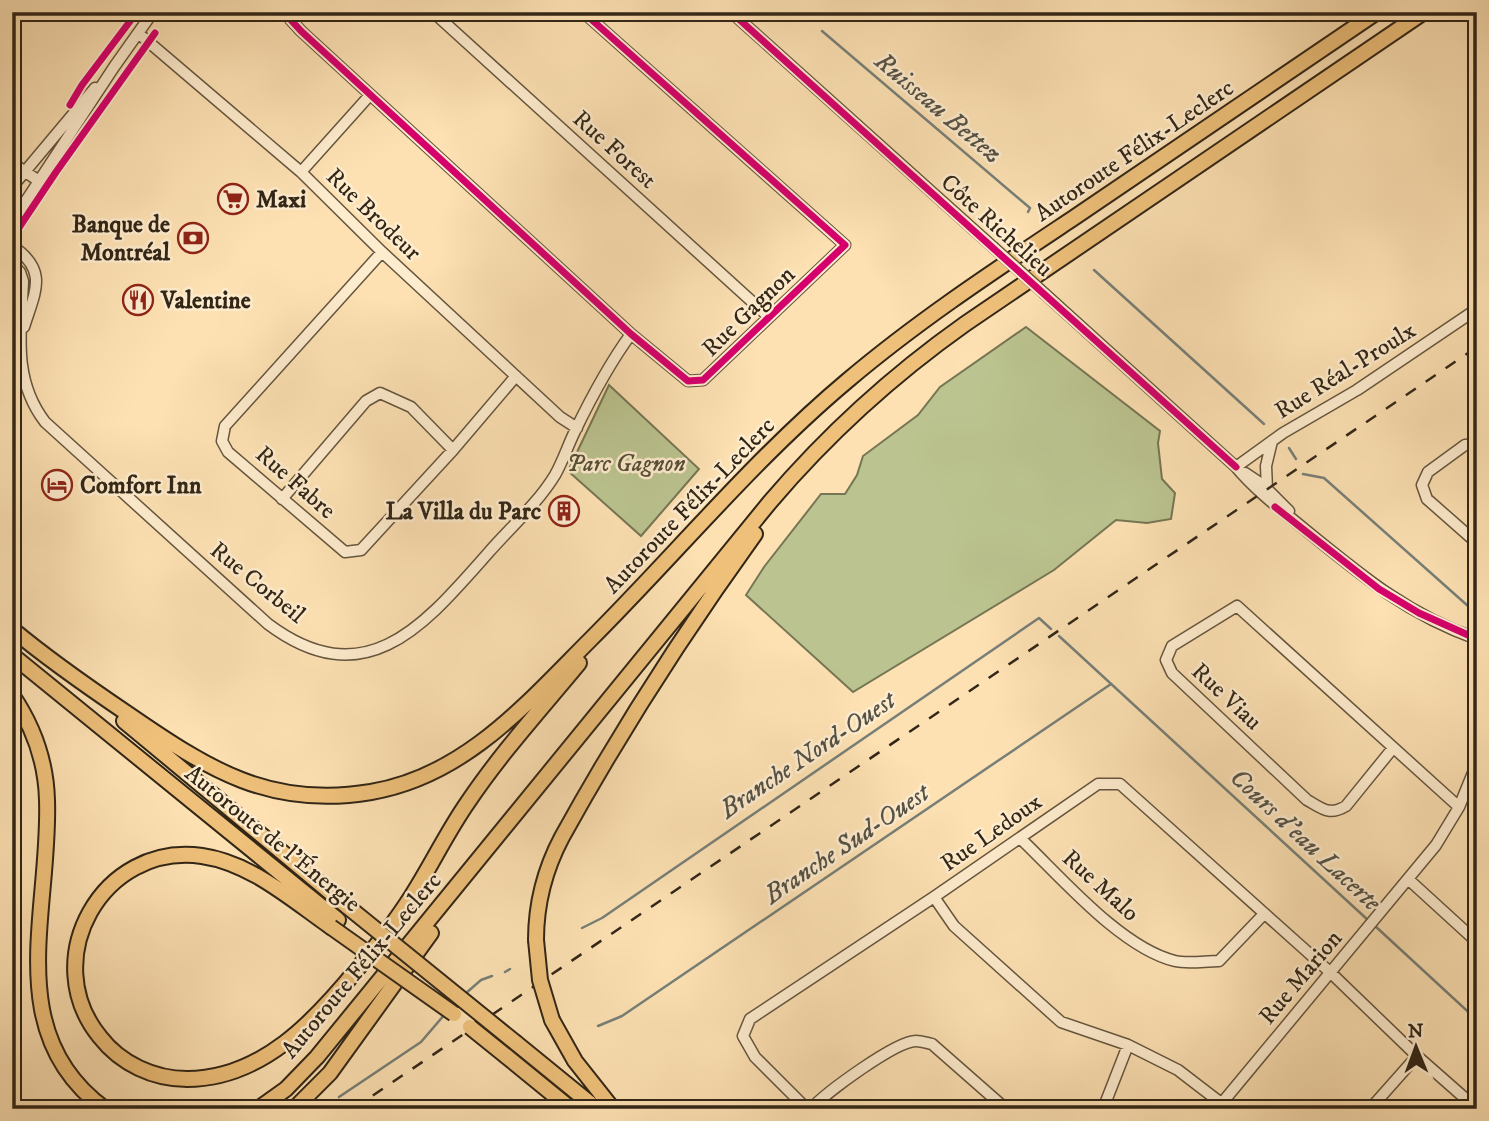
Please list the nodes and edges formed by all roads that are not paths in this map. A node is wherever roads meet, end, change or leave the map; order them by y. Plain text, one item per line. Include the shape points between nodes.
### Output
1 (153, 12) edge
2 (433, 12) edge
3 (583, 12) edge
4 (731, 12) edge
5 (1377, 12) edge
6 (1424, 12) edge
7 (292, 16) edge
8 (138, 33) junction
9 (114, 66) junction
10 (370, 96) junction
11 (12, 163) edge
12 (24, 171) junction
13 (301, 172) junction
14 (39, 181) junction
15 (12, 187) edge
16 (12, 222) edge
17 (12, 246) edge
18 (382, 253) junction
19 (12, 264) edge
20 (1477, 309) edge
21 (769, 317) junction
22 (631, 334) junction
23 (20, 341) junction
24 (516, 376) junction
25 (577, 428) junction
26 (1272, 441) junction
27 (1477, 444) edge
28 (453, 450) junction
29 (809, 459) junction
30 (1236, 467) junction
31 (1267, 489) junction
32 (282, 499) junction
33 (1303, 528) junction
34 (1477, 543) edge
35 (623, 607) junction
36 (12, 629) edge
37 (1477, 639) edge
38 (12, 655) edge
39 (50, 660) junction
40 (12, 695) edge
41 (1393, 748) junction
42 (568, 750) junction
43 (1477, 763) edge
44 (1459, 807) junction
45 (1020, 838) junction
46 (1408, 879) junction
47 (934, 897) junction
48 (1264, 914) junction
49 (335, 924) junction
50 (1477, 942) edge
51 (1331, 973) junction
52 (1128, 1045) junction
53 (1417, 1056) junction
54 (1219, 1106) edge
55 (105, 1109) edge
56 (258, 1109) edge
57 (293, 1109) edge
58 (571, 1109) edge
59 (597, 1109) edge
60 (613, 1109) edge
61 (809, 1109) edge
62 (1006, 1109) edge
63 (1103, 1109) edge
64 (1370, 1109) edge
65 (1472, 1109) edge

1 - 8 street
2 - 21 street, Rue Forest
3 - 21 street, Rue Gagnon via 845,245
4 - 30 street, Côte Richelieu, bridge
5 - 35 highway, Autoroute Félix-Leclerc via 889,347 750,470
6 - 29 highway, Autoroute Félix-Leclerc via 944,339 870,400
7 - 10 street, Rue Gagnon
8 - 9 street
8 - 13 street, Rue Brodeur
9 - 12 street
9 - 14 street
10 - 13 street
10 - 22 street, Rue Gagnon
11 - 12 street
12 - 14 street
12 - 15 street
13 - 18 street, Rue Brodeur
14 - 16 street
17 - 23 street, Rue Corbeil via 30,260 37,276
18 - 24 street, Rue Brodeur
18 - 32 street, Rue Fabre via 225,426 222,441 228,452
19 - 23 street, Rue Corbeil via 23,281
20 - 26 street, Rue Réal-Proulx
21 - 22 street, Rue Gagnon via 703,380 688,381
22 - 25 street, Rue Corbeil
23 - 25 street, Rue Corbeil via 25,385 52,429 268,624 302,644 339,654 388,645 436,611 548,485
24 - 25 street, Rue Brodeur
24 - 28 street, Rue Fabre
26 - 30 street, Rue Réal-Proulx
26 - 31 street
27 - 34 street via 1465,445 1437,465 1422,485 1427,499
28 - 32 street, Rue Fabre via 361,550 345,552
28 - 32 street via 411,407 380,393 366,401
29 - 42 highway, Autoroute Félix-Leclerc
29 - 60 highway, bridge via 703,606 648,693 567,828 541,889 536,940 539,974 552,1020 575,1061
30 - 31 street, Côte Richelieu
30 - 33 street, Côte Richelieu via 1260,494
31 - 33 street, Côte Richelieu
33 - 37 street, Côte Richelieu via 1379,590
35 - 39 highway, Autoroute Félix-Leclerc via 518,712 467,754 410,782 345,795 291,794 219,772 173,746
35 - 49 highway via 470,798 386,933 330,1002 284,1044 226,1073 192,1079 160,1076 130,1063 104,1043 78,992 77,944 96,902 123,875 164,857 194,855 232,864
36 - 39 highway, Autoroute Félix-Leclerc
38 - 49 highway, Autoroute de l'Énergie
39 - 59 highway, Autoroute de l'Énergie, bridge
40 - 55 highway via 36,741 47,792 47,835 30,962 35,1013 62,1070
41 - 41 street, Rue Viau via 1346,806 1325,810 1307,800 1200,700 1172,673 1166,660 1172,646 1237,606
41 - 44 street, Rue Viau
42 - 56 highway, Autoroute Félix-Leclerc via 310,1065
42 - 57 highway via 336,1065
43 - 44 street, Rue Marion
44 - 46 street, Rue Marion
45 - 47 street, Rue Ledoux
45 - 48 street, Rue Malo via 1112,927 1134,943 1176,961 1219,961
45 - 48 street, Rue Ledoux via 1098,784 1120,784
46 - 50 street
46 - 51 street, Rue Marion
47 - 52 street via 954,926 1061,1022
47 - 61 street, Rue Ledoux via 750,1019 743,1036 755,1057
48 - 51 street, Rue Ledoux
49 - 58 highway, bridge
51 - 53 street, Rue Ledoux
51 - 54 street, Rue Marion
52 - 54 street via 1178,1070
52 - 63 street
53 - 64 street
53 - 65 street, Rue Ledoux
61 - 62 street via 899,1045 916,1041 932,1044

